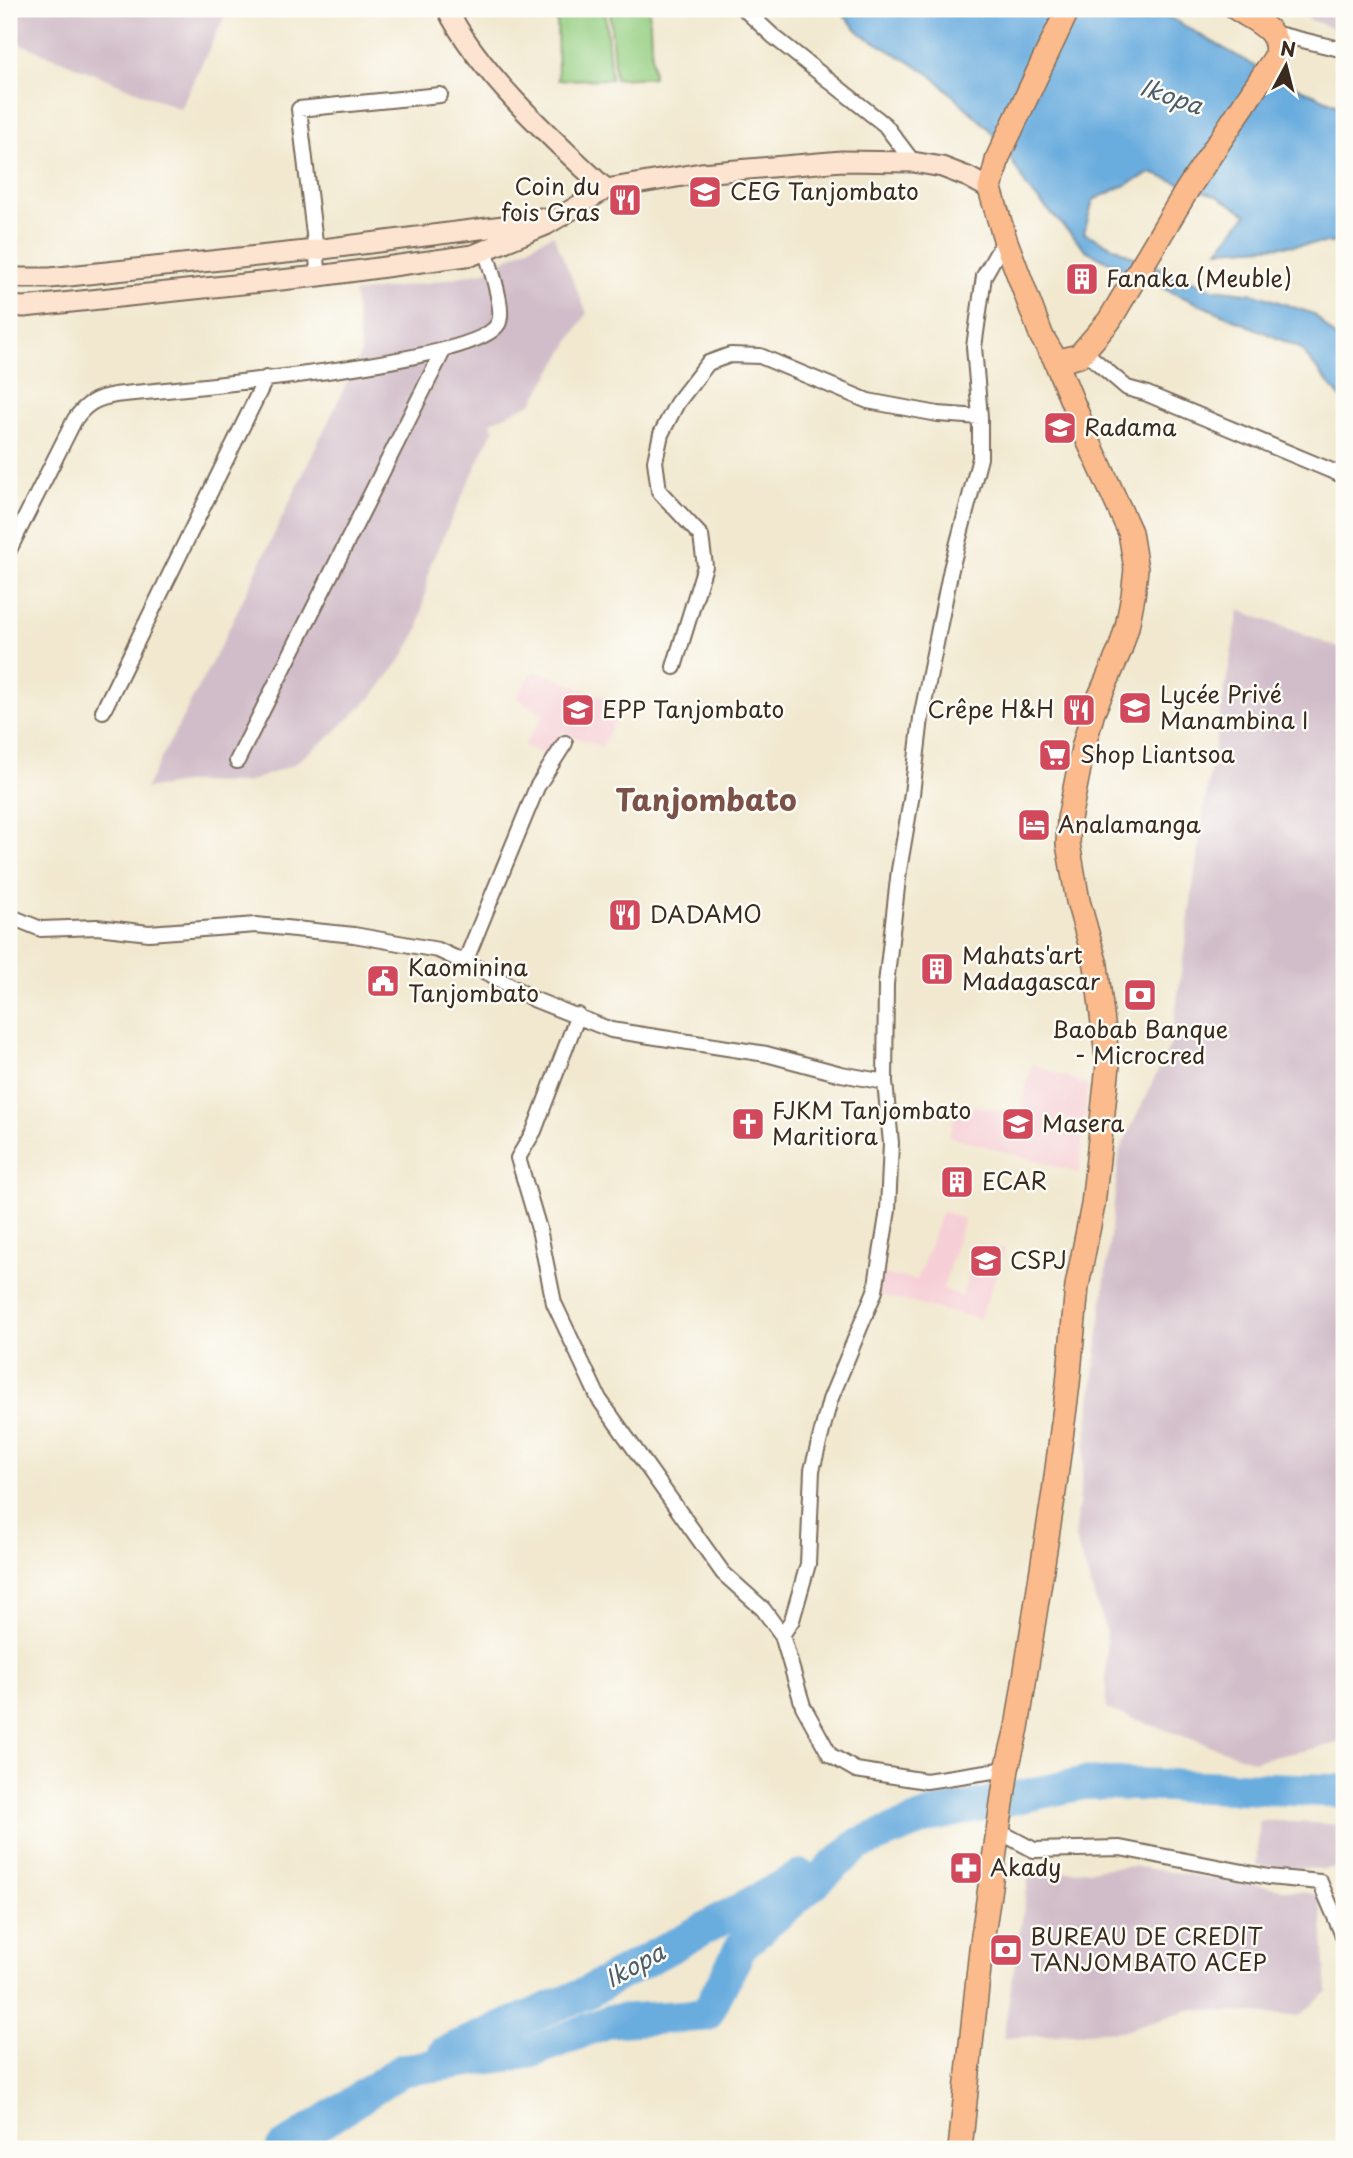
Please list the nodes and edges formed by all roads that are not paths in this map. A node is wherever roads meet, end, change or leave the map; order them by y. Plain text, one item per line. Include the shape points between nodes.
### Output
1 (447, 9) edge
2 (744, 9) edge
3 (1068, 9) edge
4 (1237, 9) edge
5 (1273, 33) junction
6 (1344, 50) edge
7 (440, 94) dead end
8 (913, 162) junction
9 (606, 189) junction
10 (990, 190) junction
11 (572, 208) junction
12 (1005, 239) junction
13 (315, 250) junction
14 (486, 252) junction
15 (319, 276) junction
16 (9, 278) edge
17 (9, 306) edge
18 (443, 351) junction
19 (1085, 352) junction
20 (1055, 356) junction
21 (266, 378) junction
22 (981, 416) junction
23 (1344, 476) edge
24 (9, 550) edge
25 (674, 667) dead end
26 (103, 711) dead end
27 (565, 743) dead end
28 (237, 761) dead end
29 (9, 916) edge
30 (465, 962) junction
31 (578, 1015) junction
32 (885, 1082) junction
33 (782, 1635) junction
34 (1007, 1769) junction
35 (998, 1831) junction
36 (1344, 1938) edge
37 (960, 2149) edge

1 - 9 street via 462,36 515,99
2 - 8 street via 885,125
3 - 10 main road via 998,157
4 - 5 main road
5 - 6 street
5 - 19 main road via 1278,48 1268,67
7 - 13 street via 299,109
8 - 9 street via 842,161 701,173
8 - 10 street via 942,167
9 - 11 street
10 - 12 main road
11 - 13 street via 519,224
11 - 14 street
12 - 20 main road via 1042,337
12 - 22 street via 984,276 974,347
13 - 15 street
13 - 16 street via 50,278
14 - 15 street
14 - 18 street via 501,312 499,324
15 - 17 street
18 - 21 street
18 - 28 street
19 - 20 main road via 1071,359
19 - 23 street via 1127,388
20 - 34 main road via 1130,532 1136,569 1120,650 1093,712 1069,819 1068,844 1096,965 1108,1065 1054,1492
21 - 24 street via 115,395 91,402 75,419
21 - 26 street
22 - 25 street via 938,414 867,401 760,356 730,355 708,363 677,403 654,461 659,491 701,536 705,566
22 - 32 street via 980,458 951,569 921,718 899,870 886,984
27 - 30 street via 537,787
29 - 30 street via 41,929 97,927 149,933 256,925 354,934 438,950
30 - 31 street via 533,999
31 - 32 street via 611,1030 766,1054
31 - 33 street via 534,1131 519,1158 554,1303 599,1398 723,1573 763,1609
32 - 33 street via 891,1143 888,1210 875,1291 830,1399 812,1470 808,1564 792,1620
33 - 34 street via 803,1706 830,1755 856,1770 926,1781
34 - 35 main road
35 - 36 street via 1034,1850 1120,1848 1269,1877 1320,1882
35 - 37 main road

